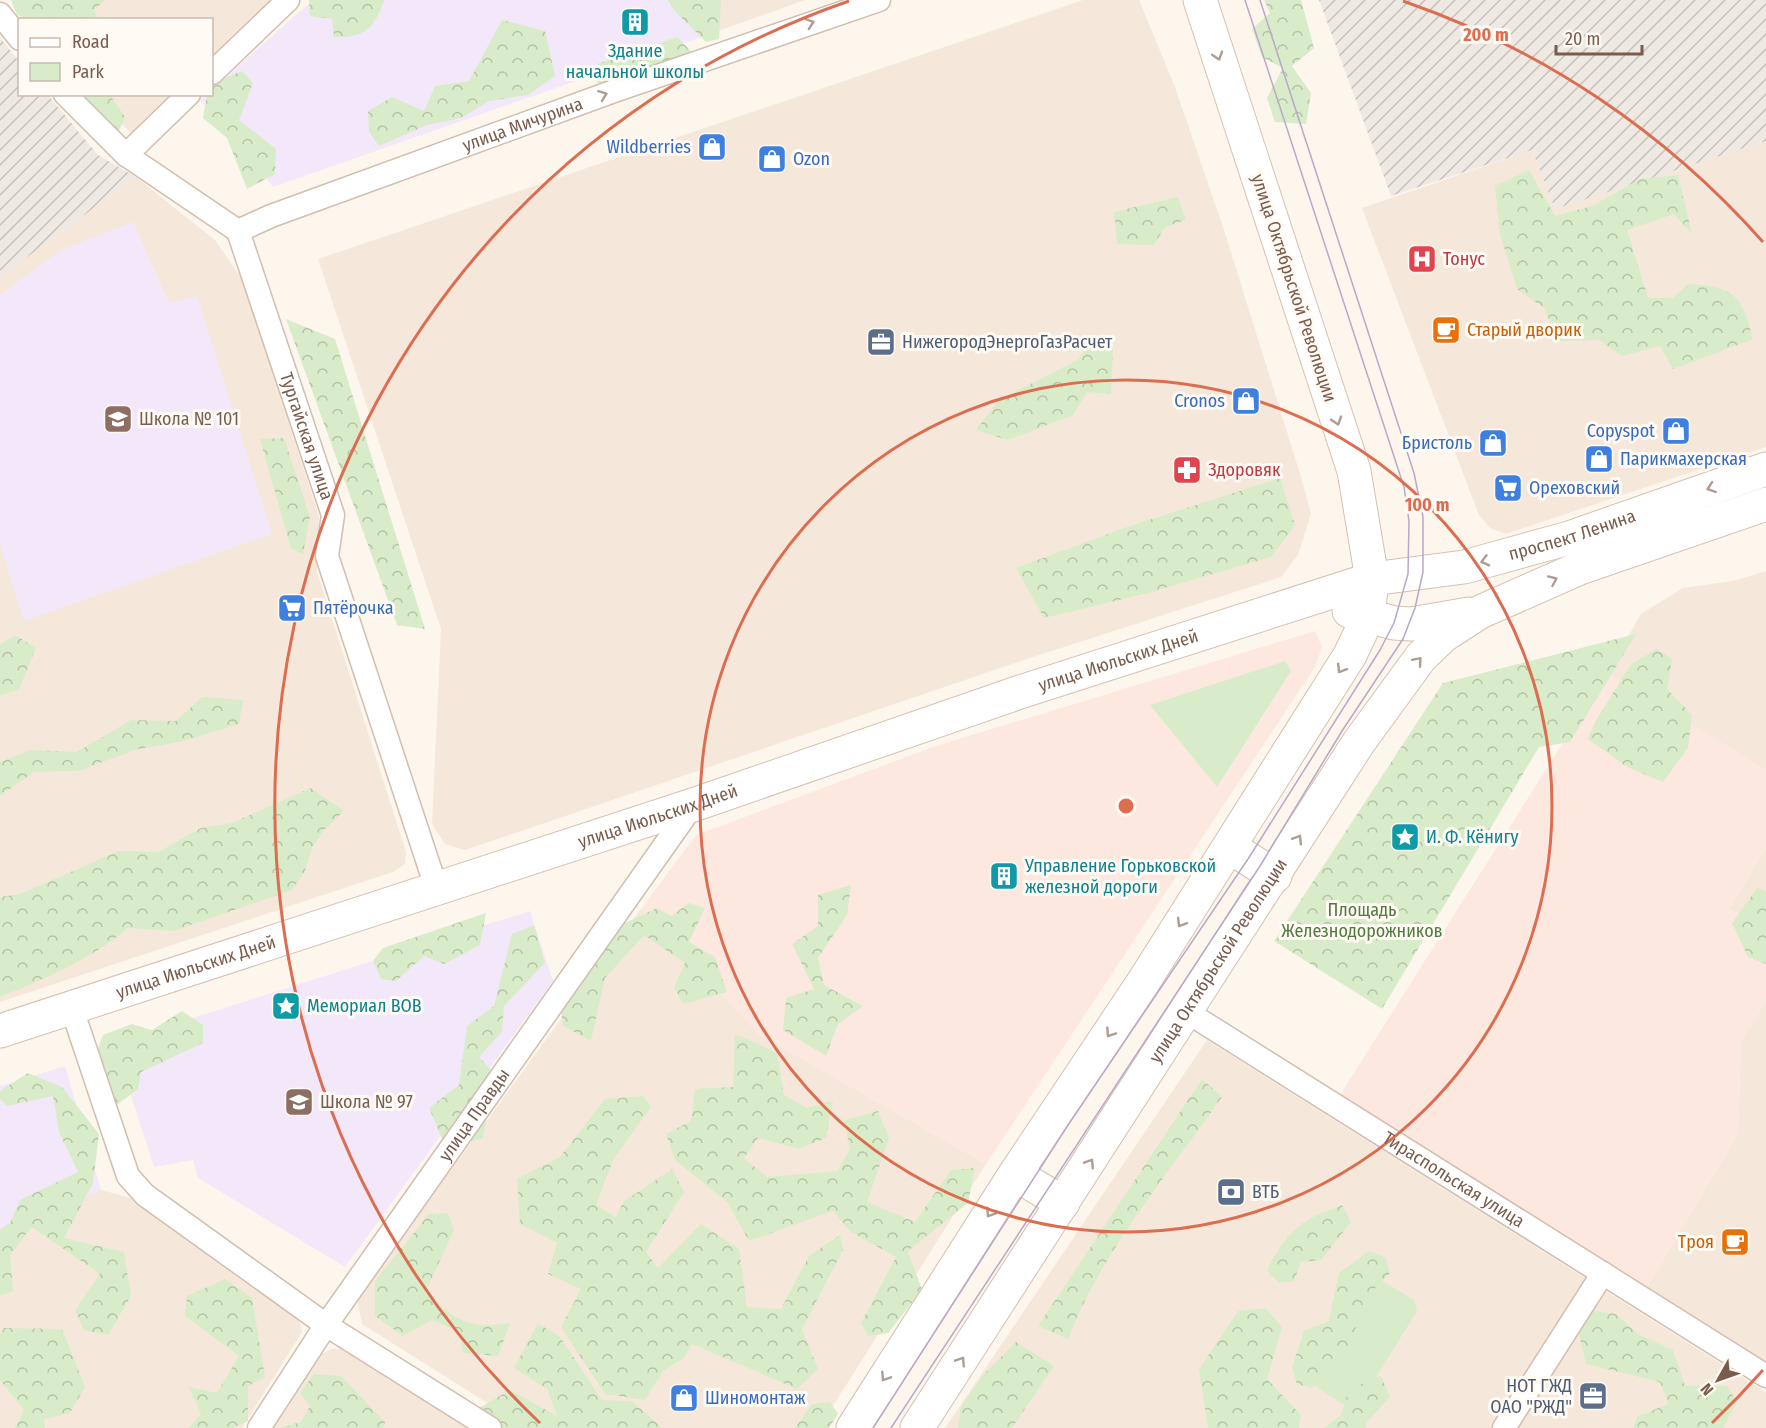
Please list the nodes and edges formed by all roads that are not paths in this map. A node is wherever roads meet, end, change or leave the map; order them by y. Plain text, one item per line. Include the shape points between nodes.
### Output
1 (288, 0) edge
2 (879, 0) edge
3 (1200, 0) edge
4 (0, 14) edge
5 (18, 36) edge
6 (213, 72) edge
7 (67, 96) edge
8 (187, 96) edge
9 (126, 155) junction
10 (238, 231) junction
11 (1766, 468) edge
12 (1766, 504) edge
13 (1372, 579) junction
14 (1312, 600) junction
15 (1480, 612) junction
16 (1368, 617) junction
17 (693, 805) junction
18 (1230, 847) junction
19 (1275, 876) junction
20 (436, 887) junction
21 (1142, 984) junction
22 (72, 1009) junction
23 (1187, 1012) junction
24 (0, 1031) edge
25 (1015, 1174) junction
26 (1063, 1203) junction
27 (1603, 1273) junction
28 (326, 1325) junction
29 (1766, 1376) edge
30 (260, 1428) edge
31 (490, 1428) edge
32 (853, 1428) edge
33 (917, 1428) edge
34 (1503, 1428) edge

1 - 6 street
10 -> 2 street, улица Мичурина via 617,90
3 -> 13 main road, улица Октябрьской Революции via 1354,471
4 - 5 street
7 - 9 street
8 - 9 street
9 - 10 street
10 - 20 street, Тургайская улица via 333,515 327,556
11 -> 13 main road, проспект Ленина via 1569,538 1464,567
15 -> 12 main road, проспект Ленина via 1580,568
13 - 14 main road, улица Июльских Дней
13 - 15 main road via 1415,608
13 - 16 main road, улица Октябрьской Революции
14 - 16 main road
14 - 17 main road, улица Июльских Дней via 1020,692
15 - 16 main road via 1411,624
19 -> 15 main road, улица Октябрьской Революции via 1359,742 1409,673 1443,636
16 -> 18 main road, улица Октябрьской Революции via 1350,655
17 - 20 main road, улица Июльских Дней
17 - 28 street, улица Правды
18 - 19 main road
18 -> 21 main road, улица Октябрьской Революции
19 - 23 main road, улица Октябрьской Революции
20 - 22 main road, улица Июльских Дней
21 - 23 main road, Тираспольская улица
21 -> 25 main road, улица Октябрьской Революции
22 - 24 main road, улица Июльских Дней
22 - 28 street via 128,1176 146,1195
26 -> 23 main road, улица Октябрьской Революции
23 - 27 street, Тираспольская улица
25 - 26 main road
25 -> 32 main road, улица Октябрьской Революции
33 -> 26 main road, улица Октябрьской Революции
27 - 29 street, Тираспольская улица
27 - 34 street
28 - 30 street, улица Правды
28 - 31 street

